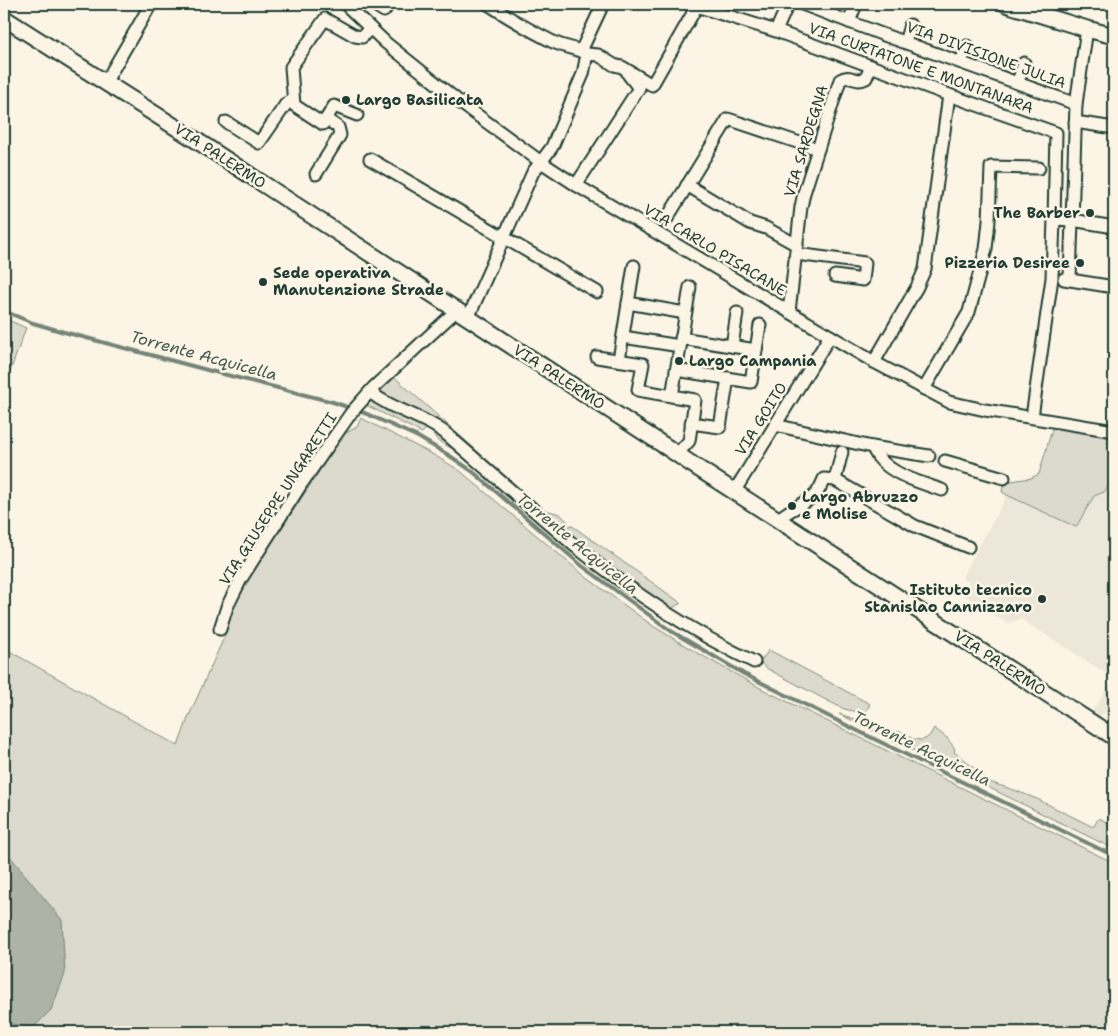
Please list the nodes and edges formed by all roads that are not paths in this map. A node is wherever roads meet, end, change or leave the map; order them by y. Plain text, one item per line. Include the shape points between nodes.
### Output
1 (151, 4) edge
2 (373, 4) edge
3 (390, 4) edge
4 (488, 4) edge
5 (603, 4) edge
6 (788, 4) edge
7 (802, 4) edge
8 (856, 4) edge
9 (1006, 4) edge
10 (694, 5) edge
11 (351, 6) edge
12 (1041, 10) edge
13 (4, 18) edge
14 (849, 22) junction
15 (910, 25) dead end
16 (370, 28) junction
17 (1087, 29) junction
18 (776, 32) junction
19 (1114, 36) edge
20 (905, 42) junction
21 (967, 46) dead end
22 (584, 52) junction
23 (961, 62) junction
24 (1024, 63) dead end
25 (871, 66) junction
26 (622, 67) junction
27 (1018, 82) junction
28 (105, 83) junction
29 (949, 95) junction
30 (293, 100) junction
31 (1076, 104) junction
32 (357, 115) dead end
33 (326, 119) junction
34 (226, 122) dead end
35 (1075, 122) junction
36 (1114, 128) edge
37 (818, 149) junction
38 (370, 159) dead end
39 (541, 162) junction
40 (1039, 168) dead end
41 (316, 174) dead end
42 (576, 185) junction
43 (687, 185) junction
44 (1054, 219) junction
45 (666, 220) dead end
46 (1072, 220) junction
47 (1114, 227) edge
48 (504, 237) junction
49 (796, 249) junction
50 (634, 266) dead end
51 (836, 276) dead end
52 (1052, 278) junction
53 (1070, 279) junction
54 (690, 287) dead end
55 (1114, 287) edge
56 (597, 292) dead end
57 (628, 303) junction
58 (789, 312) junction
59 (685, 313) junction
60 (737, 313) dead end
61 (463, 314) junction
62 (760, 325) dead end
63 (830, 336) junction
64 (623, 337) junction
65 (681, 342) junction
66 (732, 346) junction
67 (756, 350) junction
68 (597, 357) dead end
69 (619, 360) junction
70 (874, 362) junction
71 (676, 370) junction
72 (728, 378) junction
73 (924, 389) junction
74 (370, 392) junction
75 (672, 396) junction
76 (1032, 417) junction
77 (691, 423) junction
78 (775, 425) junction
79 (1114, 431) edge
80 (872, 447) junction
81 (842, 452) dead end
82 (677, 454) junction
83 (929, 456) dead end
84 (945, 461) dead end
85 (1004, 478) dead end
86 (835, 480) junction
87 (942, 490) dead end
88 (734, 492) junction
89 (778, 520) junction
90 (968, 547) dead end
91 (220, 629) dead end
92 (754, 662) dead end
93 (1114, 737) edge

1 - 28 street
2 - 3 street via 384,11
4 - 22 street via 554,42
5 - 22 street
6 - 18 street
7 - 14 street, VIA DIVISIONE JULIA
8 - 14 street
9 - 12 main road
10 - 18 street, VIA CURTATONE E MONTANARA
10 - 26 street via 652,85
11 - 16 street, VIA CARLO PISACANE
12 - 17 main road
13 - 28 main road, VIA PALERMO
14 - 20 street, VIA DIVISIONE JULIA
15 - 20 street
16 - 30 street via 362,37 355,36 325,18 292,67
16 - 39 street, VIA CARLO PISACANE via 462,104
17 - 19 main road
17 - 31 street
18 - 25 street, VIA CURTATONE E MONTANARA
20 - 23 street, VIA DIVISIONE JULIA
21 - 23 street
22 - 26 street
22 - 39 street via 583,74 552,147
23 - 27 street, VIA DIVISIONE JULIA
24 - 27 street
25 - 29 street, VIA CURTATONE E MONTANARA
25 - 37 street, VIA SARDEGNA via 866,78 844,77 840,80
26 - 42 street via 639,88
27 - 31 street, VIA DIVISIONE JULIA
28 - 61 main road, VIA PALERMO
29 - 44 street, VIA CURTATONE E MONTANARA via 1056,133
29 - 70 street via 925,269
30 - 33 street via 294,105 323,124
30 - 34 street via 286,104 258,143
31 - 35 street
32 - 33 street via 334,106
33 - 41 street via 338,128 340,135
35 - 36 street
35 - 46 street
37 - 43 street via 728,119
37 - 49 street, VIA SARDEGNA via 804,193
38 - 48 street
39 - 42 street, VIA CARLO PISACANE
39 - 48 street via 532,172
40 - 73 street via 992,166 986,249 969,312
42 - 58 street, VIA CARLO PISACANE
43 - 45 street
43 - 49 street via 750,223 766,228
44 - 46 street
44 - 52 street
46 - 47 street
46 - 53 street
48 - 56 street
48 - 61 street
49 - 51 street via 865,262 863,280
49 - 58 street, VIA SARDEGNA
50 - 57 street
52 - 53 street
52 - 76 street
53 - 55 street
54 - 59 street
57 - 59 street
57 - 64 street
58 - 63 street, VIA CARLO PISACANE
59 - 65 street
60 - 66 street
61 - 74 street
61 - 82 main road, VIA PALERMO
62 - 67 street
63 - 70 street, VIA CARLO PISACANE
63 - 78 street, VIA GOITO
64 - 65 street
64 - 69 street
65 - 66 street
65 - 71 street
66 - 67 street
67 - 72 street via 751,382
68 - 69 street
69 - 75 street via 643,364 638,390
70 - 73 street, VIA CARLO PISACANE
71 - 72 street
71 - 75 street
72 - 77 street via 720,427
73 - 76 street, VIA CARLO PISACANE via 949,402
74 - 91 street, VIA GIUSEPPE UNGARETTI via 351,413 306,477 241,579
74 - 92 street via 444,432 576,547 647,600
75 - 77 street via 695,400
76 - 79 street, VIA CARLO PISACANE
77 - 82 street via 689,441
78 - 80 street
78 - 88 street, VIA GOITO
80 - 83 street
80 - 87 street via 878,458 897,473
81 - 86 street
82 - 88 main road, VIA PALERMO
84 - 85 street
86 - 89 street via 824,479 817,492 805,503
86 - 90 street via 915,526
88 - 89 main road, VIA PALERMO
89 - 93 main road, VIA PALERMO

